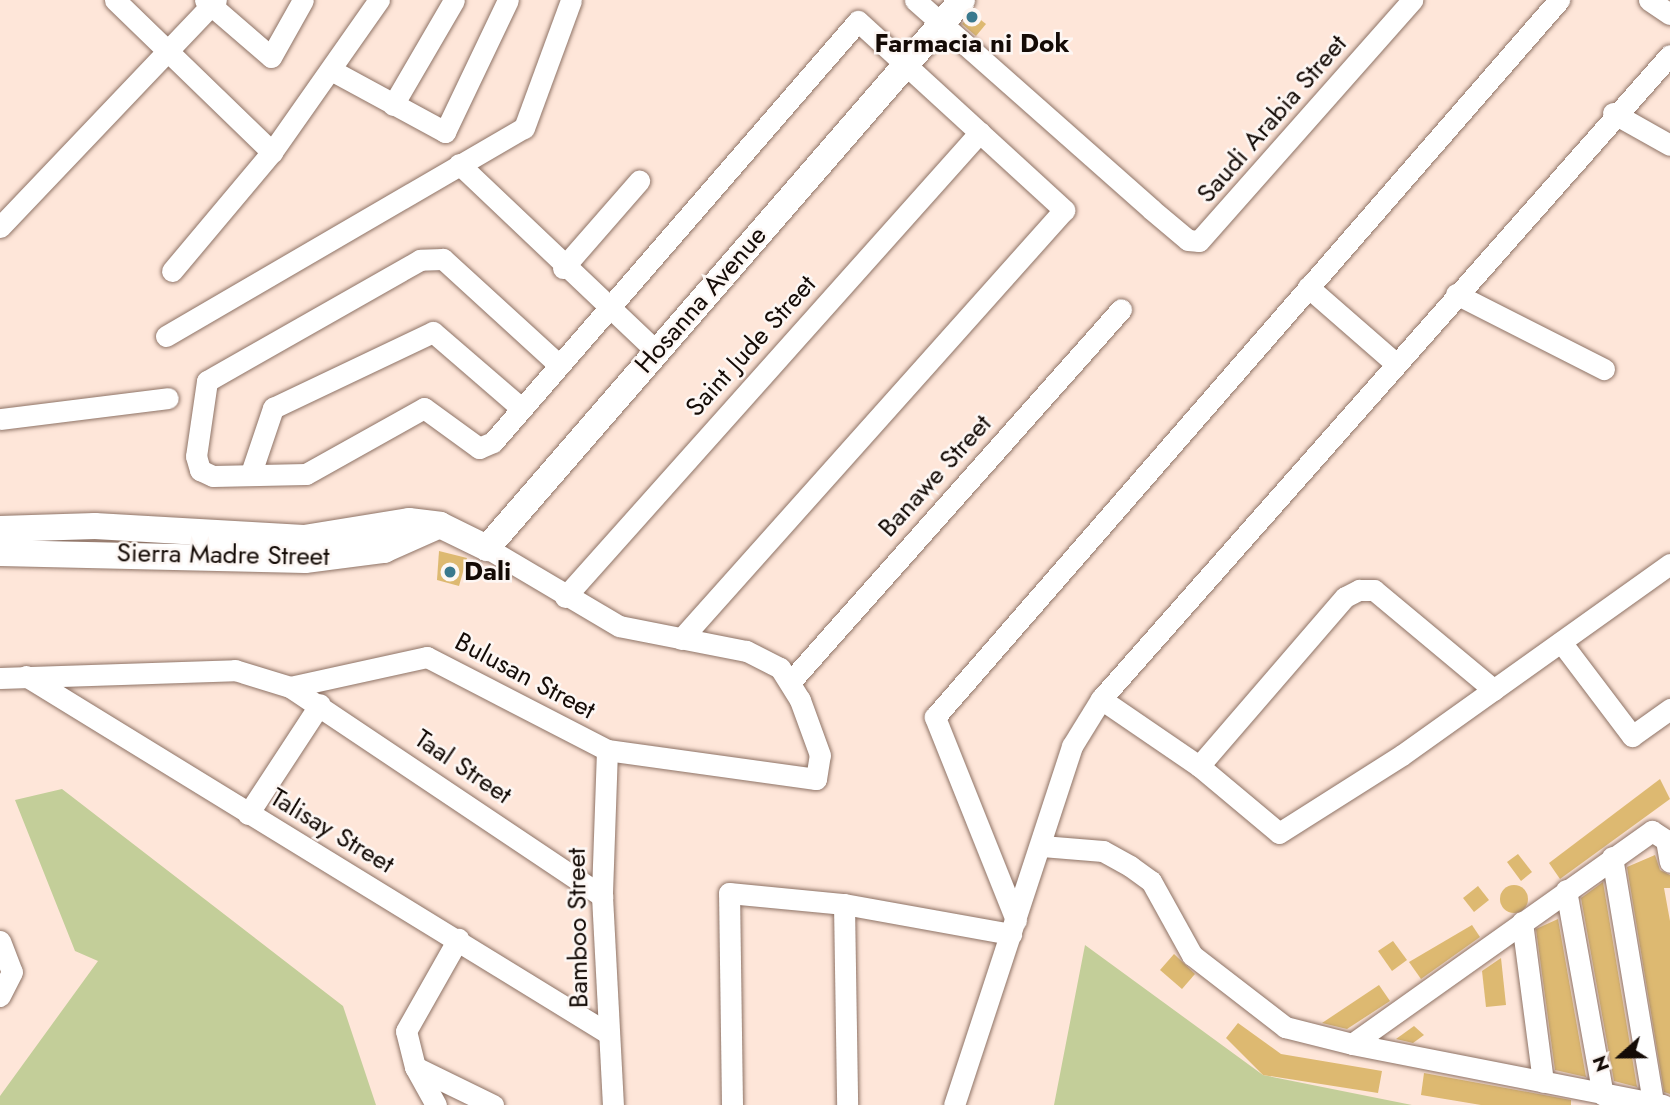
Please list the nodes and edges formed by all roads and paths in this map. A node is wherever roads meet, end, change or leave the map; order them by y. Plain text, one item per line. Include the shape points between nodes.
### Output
1 (115, 0) edge
2 (303, 0) edge
3 (379, 0) edge
4 (454, 0) edge
5 (508, 0) edge
6 (570, 0) edge
7 (915, 0) edge
8 (962, 0) edge
9 (1412, 0) edge
10 (1559, 0) edge
11 (1649, 0) edge
12 (211, 3) edge
13 (1670, 15) edge
14 (941, 23) junction
15 (166, 51) junction
16 (1670, 55) edge
17 (910, 59) junction
18 (331, 70) junction
19 (393, 105) junction
20 (1613, 113) junction
21 (980, 132) junction
22 (1670, 145) edge
23 (272, 152) junction
24 (459, 164) junction
25 (639, 181) dead end
26 (0, 227) edge
27 (563, 268) junction
28 (172, 271) dead end
29 (1308, 288) junction
30 (1456, 294) junction
31 (608, 308) junction
32 (1121, 309) dead end
33 (166, 336) dead end
34 (657, 352) junction
35 (1395, 363) junction
36 (558, 364) junction
37 (1604, 369) dead end
38 (168, 398) dead end
39 (520, 407) junction
40 (0, 419) edge
41 (251, 474) junction
42 (0, 529) edge
43 (186, 544) junction
44 (487, 548) junction
45 (0, 553) edge
46 (1670, 564) edge
47 (565, 597) junction
48 (681, 639) junction
49 (1561, 642) junction
50 (26, 676) junction
51 (0, 678) edge
52 (791, 681) junction
53 (290, 687) junction
54 (1494, 690) junction
55 (1101, 699) junction
56 (320, 704) junction
57 (1670, 709) edge
58 (607, 750) junction
59 (1199, 766) junction
60 (816, 779) joint
61 (248, 814) junction
62 (1042, 846) junction
63 (1612, 857) junction
64 (1670, 862) edge
65 (1566, 890) junction
66 (602, 896) junction
67 (844, 904) junction
68 (1522, 922) junction
69 (1013, 927) junction
70 (458, 939) junction
71 (0, 941) edge
72 (0, 996) edge
73 (609, 1034) junction
74 (1352, 1044) junction
75 (415, 1066) junction
76 (1544, 1082) junction
77 (1603, 1095) junction
78 (1658, 1104) edge
79 (436, 1105) edge
80 (493, 1105) edge
81 (614, 1105) edge
82 (732, 1105) edge
83 (847, 1105) edge
84 (954, 1105) edge

1 - 15 street
2 - 12 street via 271,57
3 - 18 street
4 - 19 street
5 - 19 street via 445,132
6 - 24 street via 524,128
7 - 14 street
8 - 14 main road, Hosanna Avenue
9 - 14 street, Saudi Arabia Street via 1199,241 1188,240
10 - 29 street
11 - 13 street
12 - 15 street
14 - 17 main road, Hosanna Avenue
15 - 23 street
15 - 26 street
16 - 20 street
17 - 21 street
17 - 31 street via 858,21
17 - 34 main road, Hosanna Avenue
18 - 19 street
18 - 23 street
20 - 22 street
20 - 30 street
21 - 47 street, Saint Jude Street
21 - 48 street via 1064,210
23 - 28 street
24 - 27 street
24 - 33 street
25 - 27 street
27 - 31 street
29 - 35 street
29 - 69 street via 935,717
30 - 35 street
30 - 37 street
31 - 34 street
31 - 36 street
32 - 52 street, Banawe Street
34 - 44 main road, Hosanna Avenue
35 - 55 street
36 - 39 street
36 - 41 street via 443,259 420,260 207,381 196,456 200,470 213,476
38 - 40 street
39 - 41 street via 493,442 479,448 424,408 306,474
39 - 41 street via 433,332 273,408
42 - 43 main road, Sierra Madre Street via 95,526
43 - 44 main road, Sierra Madre Street via 304,538 409,520 440,525
43 - 45 main road, Sierra Madre Street
44 - 47 street, Sierra Madre Street
46 - 49 street
47 - 48 street, Sierra Madre Street via 619,626
48 - 52 street, Sierra Madre Street via 765,658
49 - 54 street
49 - 57 street via 1632,736
50 - 51 street, Bulusan Street
50 - 53 street, Bulusan Street via 235,670
50 - 61 street, Talisay Street
52 - 60 street, Sierra Madre Street via 820,755
53 - 56 street, Taal Street
53 - 58 street, Bulusan Street via 427,657
54 - 59 street via 1279,834
54 - 59 street via 1374,590 1359,590 1345,597
55 - 59 street
55 - 62 street via 1072,746
56 - 61 street
56 - 66 street, Taal Street
58 - 60 street, Bulusan Street
58 - 66 street, Bamboo Street
61 - 70 street, Talisay Street
62 - 69 street
62 - 74 street via 1103,851 1130,866 1151,881 1192,955 1285,1027
63 - 64 street via 1651,831 1666,840
63 - 65 street
63 - 78 street
65 - 68 street
65 - 77 street
66 - 73 street, Bamboo Street
67 - 69 street
67 - 82 street via 729,893
67 - 83 street
68 - 74 street
68 - 76 street
69 - 84 street
70 - 73 street, Talisay Street
70 - 75 street via 406,1031
71 - 72 street via 12,972
73 - 81 street, Bamboo Street
74 - 76 street
75 - 79 street
75 - 80 street
76 - 77 street
77 - 78 street

